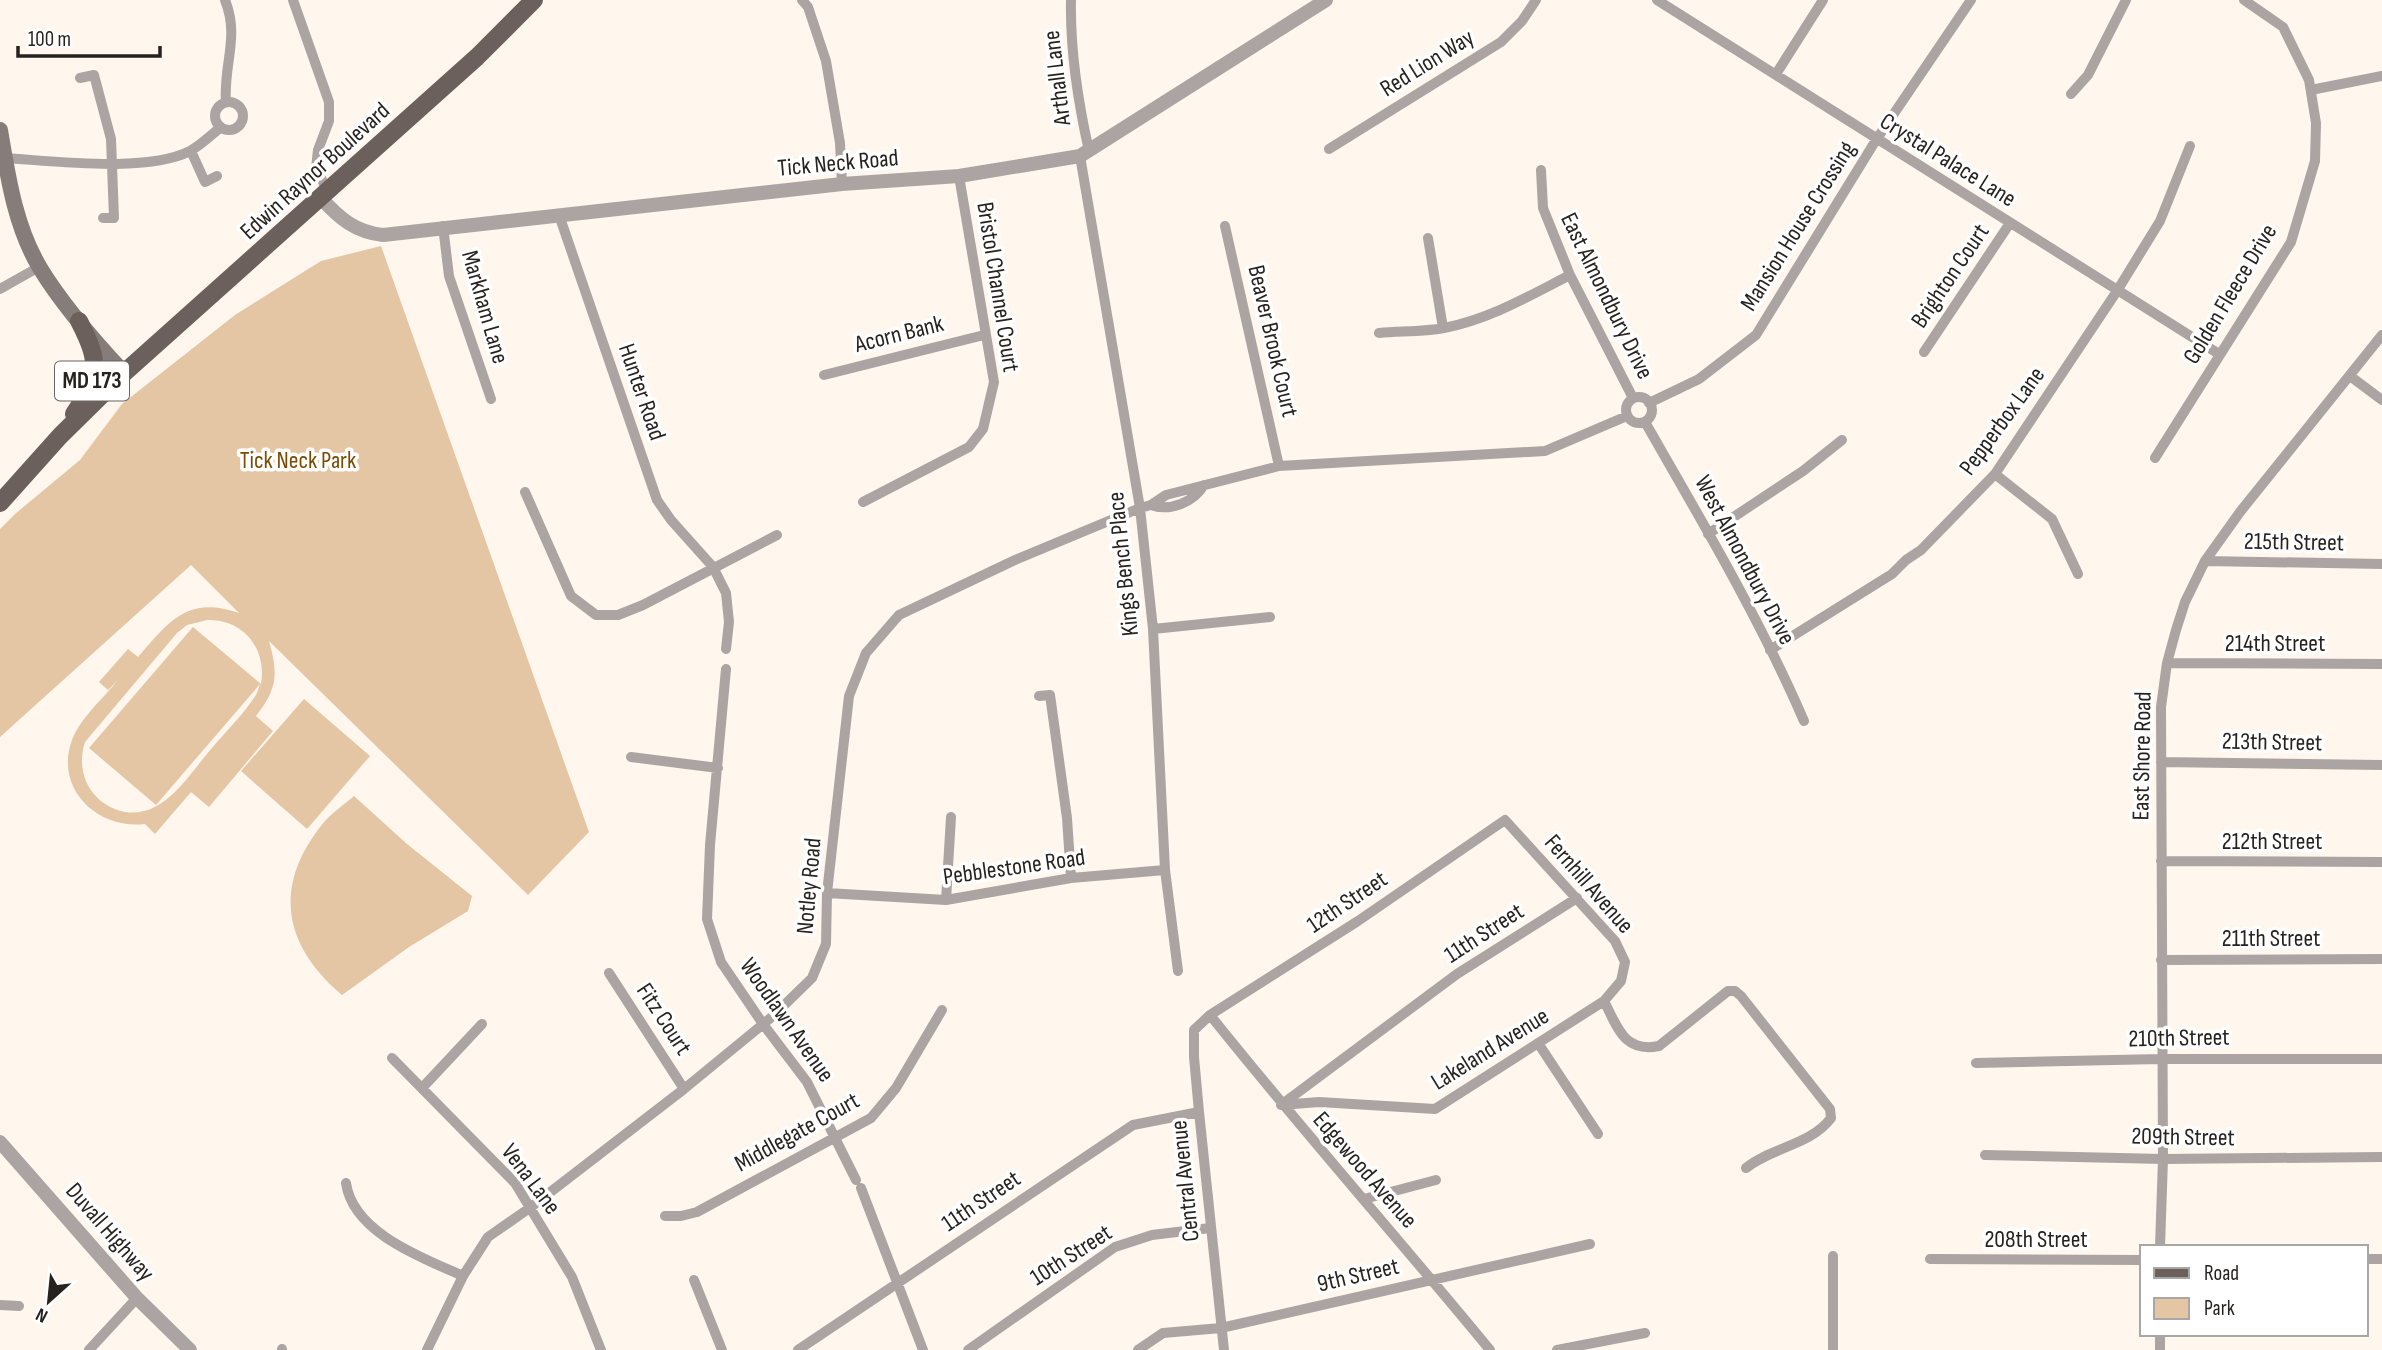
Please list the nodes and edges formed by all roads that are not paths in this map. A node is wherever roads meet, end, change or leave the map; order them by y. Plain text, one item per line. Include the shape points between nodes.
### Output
1 (225, 0) edge
2 (293, 0) edge
3 (534, 0) edge
4 (802, 0) edge
5 (1071, 0) edge
6 (1326, 0) edge
7 (1536, 0) edge
8 (1657, 0) edge
9 (1823, 0) edge
10 (1971, 0) edge
11 (2126, 0) edge
12 (2245, 0) edge
13 (1776, 74) junction
14 (2382, 76) edge
15 (80, 78) dead end
16 (2311, 90) junction
17 (2071, 94) dead end
18 (226, 102) junction
19 (221, 127) junction
20 (0, 130) edge
21 (1876, 140) junction
22 (2190, 146) dead end
23 (1329, 149) dead end
24 (191, 151) junction
25 (1084, 153) junction
26 (5, 158) junction
27 (110, 162) junction
28 (1541, 170) dead end
29 (217, 176) dead end
30 (958, 176) junction
31 (842, 184) junction
32 (325, 195) junction
33 (559, 215) junction
34 (103, 218) dead end
35 (2010, 223) junction
36 (443, 226) junction
37 (1225, 226) dead end
38 (1428, 239) dead end
39 (39, 267) junction
40 (1570, 275) junction
41 (0, 289) edge
42 (2117, 291) junction
43 (79, 321) junction
44 (1443, 328) junction
45 (1379, 333) dead end
46 (984, 335) junction
47 (2382, 335) edge
48 (1924, 352) dead end
49 (2219, 354) junction
50 (124, 373) junction
51 (824, 375) dead end
52 (2350, 376) junction
53 (1633, 398) junction
54 (491, 399) dead end
55 (2382, 400) edge
56 (1650, 403) junction
57 (1627, 416) junction
58 (1645, 422) junction
59 (60, 436) junction
60 (1842, 440) dead end
61 (2155, 458) dead end
62 (1279, 466) junction
63 (1995, 474) junction
64 (525, 492) dead end
65 (863, 502) dead end
66 (0, 503) edge
67 (1146, 507) junction
68 (1709, 534) junction
69 (777, 535) dead end
70 (2205, 561) junction
71 (2382, 564) edge
72 (713, 567) junction
73 (2078, 573) dead end
74 (1270, 617) dead end
75 (1153, 629) junction
76 (726, 649) dead end
77 (1770, 650) junction
78 (2167, 663) junction
79 (2382, 664) edge
80 (726, 669) dead end
81 (1039, 696) dead end
82 (1804, 721) dead end
83 (631, 757) dead end
84 (2161, 762) junction
85 (2382, 765) edge
86 (718, 768) junction
87 (951, 817) dead end
88 (1505, 820) joint
89 (2161, 861) junction
90 (2382, 862) edge
91 (1165, 870) junction
92 (1071, 878) junction
93 (827, 893) junction
94 (1577, 898) junction
95 (946, 900) junction
96 (2382, 959) edge
97 (2161, 960) junction
98 (1178, 971) dead end
99 (609, 973) dead end
100 (1621, 981) joint
101 (1604, 1002) junction
102 (942, 1010) dead end
103 (1210, 1015) junction
104 (482, 1024) dead end
105 (763, 1024) junction
106 (1538, 1043) junction
107 (392, 1058) dead end
108 (2161, 1059) junction
109 (2382, 1059) edge
110 (1976, 1063) dead end
111 (423, 1087) junction
112 (684, 1088) junction
113 (1281, 1105) junction
114 (1199, 1112) junction
115 (1598, 1134) dead end
116 (836, 1136) junction
117 (0, 1142) edge
118 (1984, 1155) dead end
119 (2382, 1157) edge
120 (2164, 1159) junction
121 (1746, 1168) dead end
122 (1436, 1181) dead end
123 (346, 1183) dead end
124 (1364, 1199) junction
125 (531, 1208) junction
126 (665, 1216) dead end
127 (1210, 1228) junction
128 (1590, 1244) dead end
129 (2160, 1245) edge
130 (1833, 1256) dead end
131 (1930, 1259) dead end
132 (2140, 1260) edge
133 (463, 1276) junction
134 (1432, 1279) junction
135 (694, 1280) dead end
136 (898, 1282) junction
137 (137, 1298) junction
138 (0, 1305) edge
139 (19, 1306) dead end
140 (1221, 1328) junction
141 (1645, 1333) dead end
142 (89, 1350) edge
143 (190, 1350) edge
144 (427, 1350) edge
145 (600, 1350) edge
146 (722, 1350) edge
147 (798, 1350) edge
148 (923, 1350) edge
149 (968, 1350) edge
150 (1138, 1350) edge
151 (1224, 1350) edge
152 (1490, 1350) edge
153 (1557, 1350) edge
154 (1833, 1350) edge

1 - 18 street via 233,32
2 - 32 street via 329,102 329,121 316,168
3 - 32 main road, Edwin Raynor Boulevard
4 - 31 street via 826,61
5 - 25 street, Arthall Lane
6 - 25 street, Tick Neck Road
7 - 23 street, Red Lion Way via 1501,42
8 - 13 street, Crystal Palace Lane
9 - 13 street
10 - 21 street, Mansion House Crossing
11 - 17 street via 2088,75
12 - 16 street, Golden Fleece Drive via 2283,27
13 - 21 street, Crystal Palace Lane
14 - 16 street
15 - 27 street via 94,75 111,139
16 - 49 street, Golden Fleece Drive via 2315,162 2291,242
18 - 19 street via 215,112
18 - 19 street via 236,104 243,117 234,129
19 - 24 street
20 - 26 main road, MD 173
21 - 35 street, Crystal Palace Lane
21 - 56 street, Mansion House Crossing via 1755,335 1699,379
22 - 42 street, Pepperbox Lane via 2160,221
24 - 27 street via 151,161
24 - 29 street via 205,182
25 - 30 street, Tick Neck Road
25 - 67 street, Kings Bench Place
26 - 27 street
26 - 39 main road, MD 173 via 21,226
27 - 34 street via 114,218
28 - 40 street, East Almondbury Drive via 1543,208
30 - 31 street, Tick Neck Road
30 - 46 street, Bristol Channel Court
31 - 33 street, Tick Neck Road
32 - 36 street, Tick Neck Road via 346,222 369,233
32 - 50 main road, Edwin Raynor Boulevard
33 - 36 street, Tick Neck Road
33 - 72 street, Hunter Road via 657,500
35 - 42 street, Crystal Palace Lane
35 - 48 street, Brighton Court
36 - 54 street, Markham Lane via 449,276
37 - 62 street, Beaver Brook Court
38 - 44 street
39 - 41 street
39 - 43 main road, MD 173
40 - 44 street via 1505,309
40 - 53 street, East Almondbury Drive
42 - 49 street, Crystal Palace Lane
42 - 63 street, Pepperbox Lane
43 - 50 main road, MD 173
43 - 59 main road, MD 173 via 93,348 93,372 82,402
44 - 45 street
46 - 51 street, Acorn Bank
46 - 65 street, Bristol Channel Court via 994,382 983,429 969,447
47 - 52 street, East Shore Road
49 - 61 street, Golden Fleece Drive
50 - 59 main road, MD 173
52 - 55 street
52 - 70 street, East Shore Road
53 - 56 street
53 - 57 street
56 - 58 street via 1651,415
57 - 58 street via 1633,422
57 - 62 street via 1545,451
58 - 68 street, West Almondbury Drive
59 - 66 main road, MD 173
60 - 68 street
62 - 67 street via 1204,485 1197,497 1162,509
63 - 73 street via 2052,519
63 - 77 street, Pepperbox Lane via 1892,574
64 - 72 street via 571,596 596,615 618,615 643,605
67 - 75 street, Kings Bench Place
67 - 93 street, Notley Road via 1015,560 899,615 866,653 849,696
68 - 77 street, West Almondbury Drive
69 - 72 street
70 - 71 street, 215th Street
70 - 78 street, East Shore Road via 2185,602
72 - 76 street via 726,593
74 - 75 street
75 - 91 street, Kings Bench Place
77 - 82 street, West Almondbury Drive
78 - 79 street, 214th Street
78 - 84 street, East Shore Road
80 - 86 street, Woodlawn Avenue
81 - 92 street via 1050,695
83 - 86 street
84 - 85 street, 213th Street
84 - 89 street, East Shore Road
86 - 105 street, Woodlawn Avenue via 707,919 721,962
87 - 95 street
88 - 94 street, Fernhill Avenue
88 - 103 street, 12th Street via 1359,921
89 - 90 street, 212th Street
89 - 97 street, East Shore Road
91 - 92 street, Pebblestone Road
91 - 98 street, Kings Bench Place
92 - 95 street, Pebblestone Road
93 - 95 street, Pebblestone Road
93 - 105 street, Notley Road via 826,944 812,978
94 - 100 street, Fernhill Avenue via 1615,941 1625,962
94 - 113 street, 11th Street via 1457,974
96 - 97 street, 211th Street
97 - 108 street, East Shore Road
99 - 112 street, Fitz Court
100 - 101 street, Lakeland Avenue
101 - 106 street, Lakeland Avenue
101 - 121 street via 1625,1039 1637,1048 1648,1048 1659,1046 1728,992 1741,996 1830,1109 1831,1118 1803,1141 1768,1153
102 - 116 street, Middlegate Court via 896,1088 871,1118
103 - 113 street, Edgewood Avenue
103 - 114 street, Central Avenue via 1194,1030
104 - 111 street
105 - 112 street, Notley Road
105 - 116 street, Woodlawn Avenue via 807,1082
106 - 113 street, Lakeland Avenue via 1435,1109 1319,1102
106 - 115 street
107 - 111 street, Vena Lane
108 - 109 street, 210th Street
108 - 110 street, 210th Street
108 - 120 street, East Shore Road
111 - 125 street, Vena Lane via 515,1183
112 - 125 street, Notley Road
113 - 124 street, Edgewood Avenue
114 - 127 street, Central Avenue
114 - 136 street, 11th Street via 1133,1125
116 - 126 street, Middlegate Court via 697,1212
116 - 136 street, Woodlawn Avenue
117 - 137 street, Duvall Highway
118 - 120 street, 209th Street
119 - 120 street, 209th Street
120 - 129 street, East Shore Road
122 - 124 street
123 - 133 street via 353,1205 380,1234
124 - 134 street, Edgewood Avenue
125 - 133 street, Notley Road via 488,1237
125 - 145 street, Vena Lane via 572,1277
127 - 140 street, Central Avenue
127 - 149 street, 10th Street via 1152,1235 1115,1247
128 - 134 street, 9th Street
130 - 154 street
131 - 132 street, 208th Street
133 - 144 street, Notley Road
134 - 140 street, 9th Street
134 - 152 street, Edgewood Avenue
135 - 146 street
136 - 147 street, 11th Street
136 - 148 street, Woodlawn Avenue
137 - 142 street
137 - 143 street, Duvall Highway
138 - 139 street
140 - 150 street, 9th Street via 1163,1333
140 - 151 street, Central Avenue
141 - 153 street

